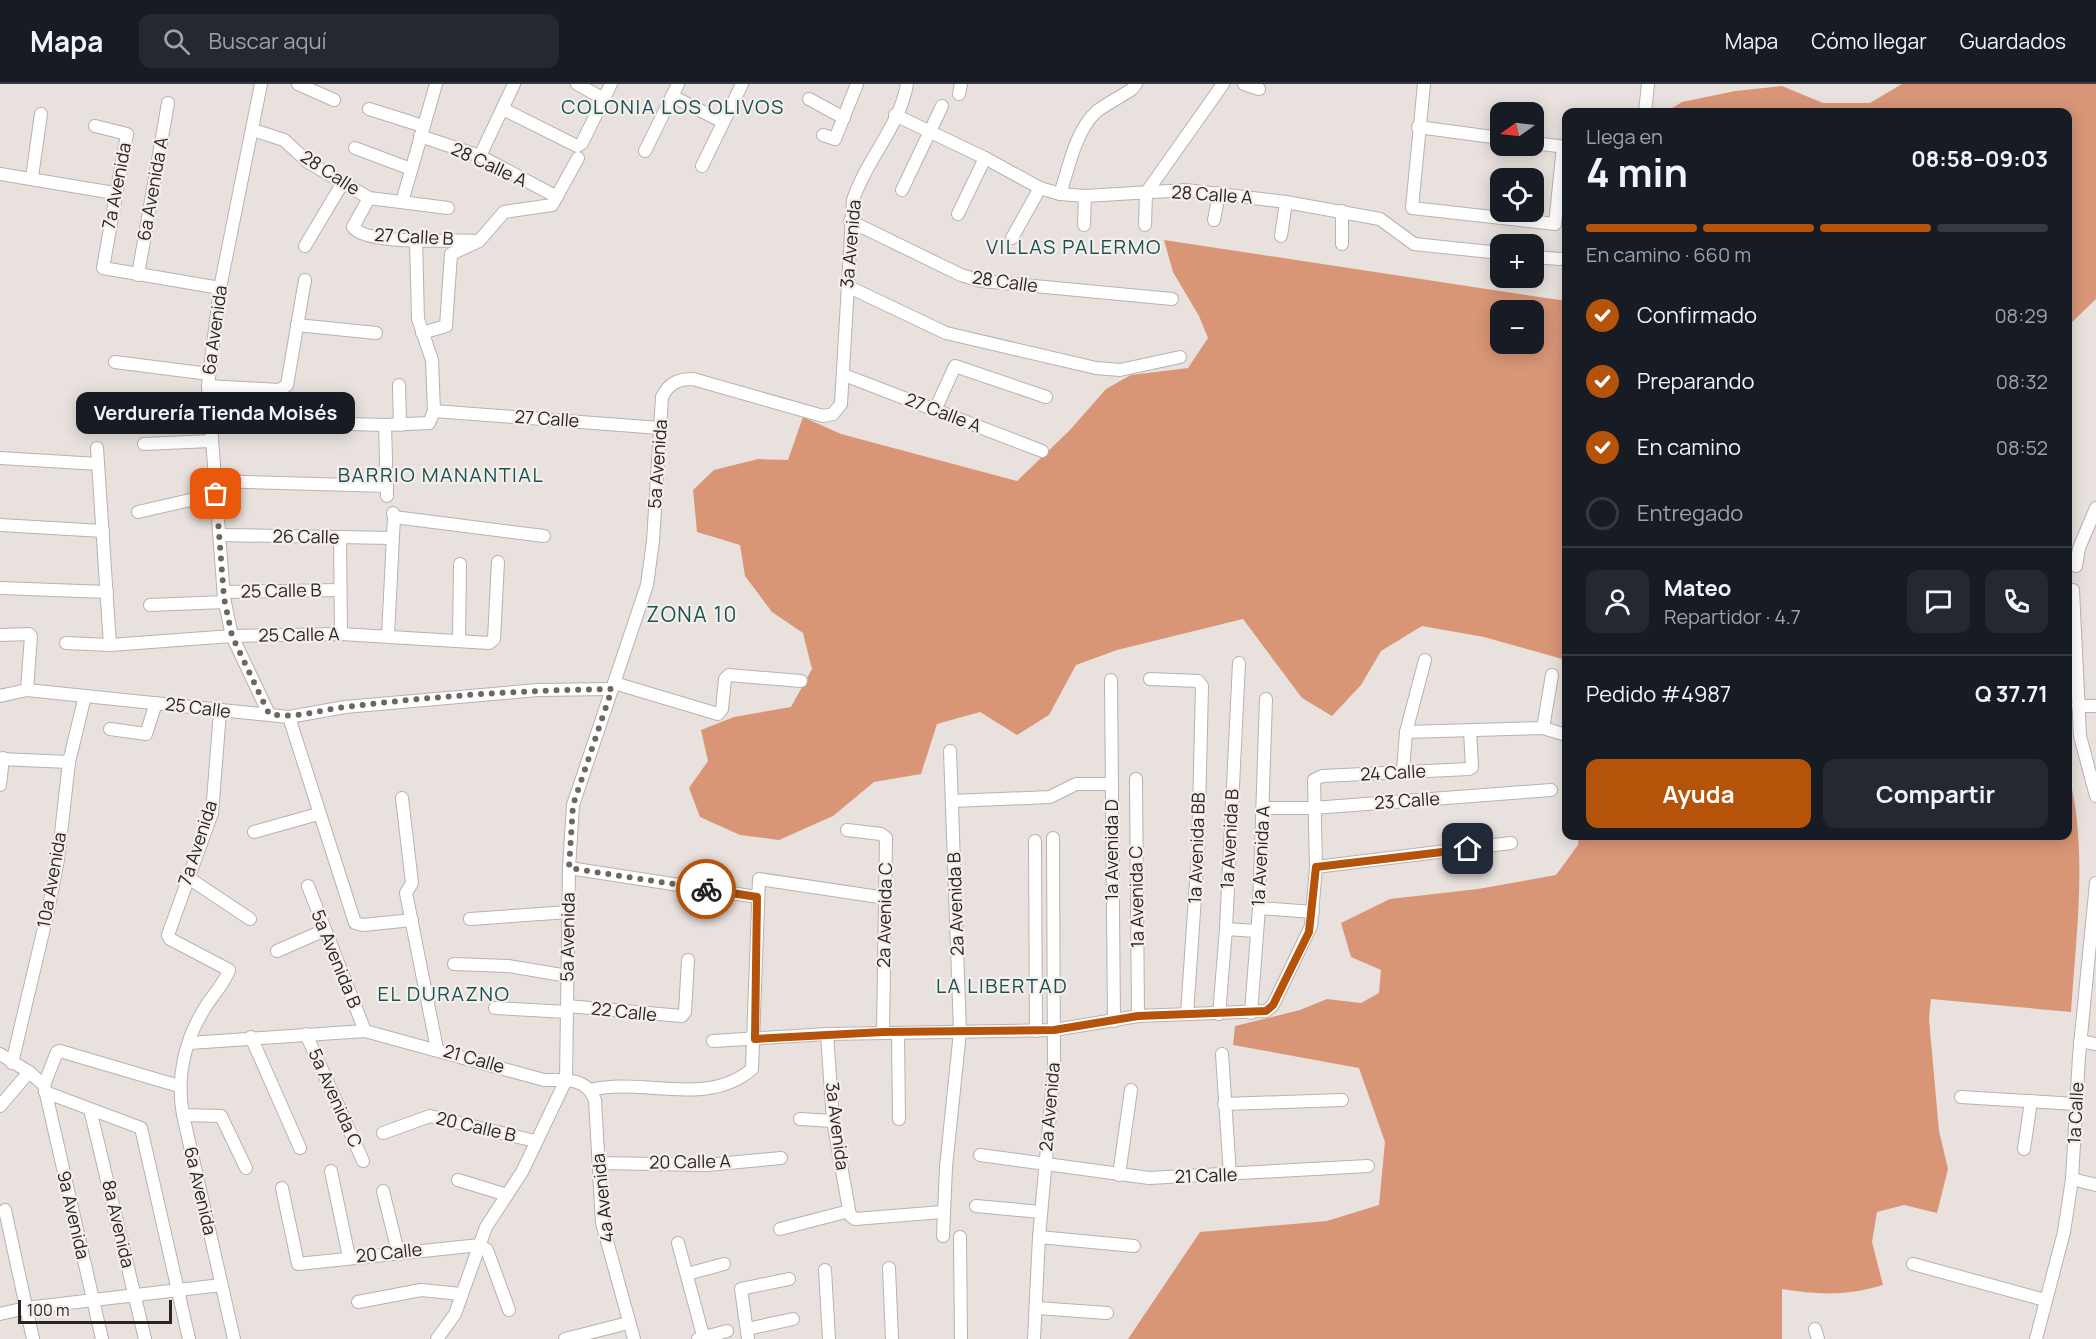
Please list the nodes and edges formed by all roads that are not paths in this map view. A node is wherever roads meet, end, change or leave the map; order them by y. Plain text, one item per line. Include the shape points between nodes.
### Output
1 (261, 84) edge
2 (298, 84) edge
3 (436, 84) edge
4 (514, 84) edge
5 (577, 84) edge
6 (611, 84) edge
7 (678, 84) edge
8 (742, 84) edge
9 (857, 84) edge
10 (908, 84) edge
11 (1136, 84) edge
12 (1223, 84) edge
13 (1244, 84) edge
14 (1424, 84) edge
15 (1648, 84) edge
16 (1259, 89) dead end
17 (672, 96) junction
18 (604, 99) junction
19 (809, 99) dead end
20 (334, 100) dead end
21 (168, 103) dead end
22 (942, 106) dead end
23 (369, 108) dead end
24 (1645, 108) edge
25 (503, 109) junction
26 (41, 114) dead end
27 (895, 115) junction
28 (844, 118) junction
29 (723, 122) junction
30 (95, 126) dead end
31 (1418, 127) junction
32 (253, 130) junction
33 (421, 131) junction
34 (931, 132) junction
35 (823, 135) dead end
36 (1490, 137) edge
37 (1544, 144) edge
38 (1562, 147) edge
39 (355, 148) dead end
40 (579, 151) junction
41 (645, 151) dead end
42 (480, 156) junction
43 (985, 158) junction
44 (1562, 164) edge
45 (702, 166) dead end
46 (411, 169) junction
47 (0, 174) edge
48 (32, 177) junction
49 (342, 184) junction
50 (1040, 188) junction
51 (902, 190) dead end
52 (1146, 193) junction
53 (114, 194) junction
54 (1060, 194) junction
55 (1219, 194) junction
56 (1085, 196) junction
57 (557, 197) junction
58 (369, 198) junction
59 (402, 202) junction
60 (1286, 202) junction
61 (448, 208) dead end
62 (1342, 211) junction
63 (958, 214) dead end
64 (850, 220) junction
65 (1214, 220) dead end
66 (1084, 225) dead end
67 (1144, 225) dead end
68 (1281, 236) dead end
69 (1012, 238) dead end
70 (416, 239) junction
71 (480, 241) junction
72 (1342, 244) dead end
73 (305, 246) dead end
74 (1490, 252) edge
75 (1544, 257) edge
76 (1560, 259) dead end
77 (138, 275) junction
78 (305, 280) dead end
79 (847, 286) junction
80 (220, 288) junction
81 (1172, 299) dead end
82 (297, 325) junction
83 (376, 333) dead end
84 (422, 333) junction
85 (1180, 357) dead end
86 (115, 362) dead end
87 (844, 375) junction
88 (208, 380) junction
89 (675, 381) joint
90 (399, 385) dead end
91 (1046, 397) dead end
92 (935, 410) junction
93 (434, 411) junction
94 (209, 420) junction
95 (385, 425) junction
96 (400, 425) junction
97 (660, 428) junction
98 (211, 441) junction
99 (144, 444) dead end
100 (97, 448) dead end
101 (1042, 451) dead end
102 (0, 458) edge
103 (98, 464) junction
104 (216, 488) junction
105 (2096, 508) edge
106 (138, 512) dead end
107 (0, 525) edge
108 (103, 531) junction
109 (220, 535) junction
110 (543, 536) dead end
111 (340, 537) junction
112 (393, 538) junction
113 (498, 562) dead end
114 (460, 564) dead end
115 (2076, 566) dead end
116 (0, 588) edge
117 (339, 590) junction
118 (2073, 590) dead end
119 (107, 592) junction
120 (225, 597) junction
121 (150, 605) dead end
122 (341, 634) junction
123 (0, 635) edge
124 (388, 635) junction
125 (232, 636) junction
126 (459, 641) junction
127 (66, 643) dead end
128 (110, 645) junction
129 (1425, 660) dead end
130 (1239, 663) dead end
131 (1552, 675) dead end
132 (1150, 679) dead end
133 (1111, 680) dead end
134 (801, 681) dead end
135 (613, 686) junction
136 (27, 690) junction
137 (0, 696) edge
138 (85, 696) junction
139 (1266, 699) dead end
140 (156, 703) junction
141 (2078, 706) junction
142 (2096, 706) edge
143 (220, 712) junction
144 (269, 714) junction
145 (289, 717) junction
146 (110, 729) dead end
147 (1470, 731) junction
148 (1554, 731) edge
149 (1406, 732) junction
150 (950, 751) dead end
151 (1, 758) edge
152 (69, 762) junction
153 (2086, 762) junction
154 (1403, 771) junction
155 (2096, 775) edge
156 (1136, 779) dead end
157 (1112, 784) junction
158 (0, 785) edge
159 (1551, 790) dead end
160 (2096, 796) edge
161 (402, 798) dead end
162 (952, 801) junction
163 (1264, 808) junction
164 (1313, 808) junction
165 (318, 814) junction
166 (847, 830) dead end
167 (254, 832) dead end
168 (1053, 838) dead end
169 (1035, 841) dead end
170 (1511, 843) dead end
171 (1316, 867) junction
172 (569, 868) junction
173 (187, 877) junction
174 (2096, 883) edge
175 (308, 886) dead end
176 (757, 897) junction
177 (886, 898) junction
178 (1259, 908) junction
179 (569, 912) junction
180 (1313, 912) junction
181 (250, 919) dead end
182 (470, 919) dead end
183 (412, 920) junction
184 (1226, 929) junction
185 (325, 930) junction
186 (1256, 931) junction
187 (277, 951) dead end
188 (2092, 953) edge
189 (688, 960) dead end
190 (454, 964) dead end
191 (568, 976) junction
192 (495, 1008) dead end
193 (567, 1009) junction
194 (1251, 1013) junction
195 (1187, 1014) junction
196 (1219, 1014) junction
197 (1138, 1016) junction
198 (1114, 1021) junction
199 (1054, 1030) junction
200 (365, 1031) junction
201 (1036, 1031) junction
202 (883, 1032) junction
203 (960, 1032) junction
204 (898, 1033) junction
205 (306, 1034) junction
206 (827, 1034) junction
207 (251, 1037) junction
208 (755, 1039) junction
209 (713, 1041) dead end
210 (2080, 1041) junction
211 (189, 1043) junction
212 (2096, 1044) edge
213 (437, 1049) junction
214 (0, 1054) edge
215 (1222, 1054) dead end
216 (12, 1064) junction
217 (29, 1072) junction
218 (566, 1080) junction
219 (179, 1086) junction
220 (44, 1088) junction
221 (591, 1090) junction
222 (1131, 1090) dead end
223 (1961, 1097) dead end
224 (1342, 1100) dead end
225 (2031, 1101) junction
226 (1224, 1104) junction
227 (2076, 1104) junction
228 (0, 1106) edge
229 (90, 1109) junction
230 (183, 1115) junction
231 (800, 1119) dead end
232 (900, 1119) dead end
233 (833, 1121) junction
234 (383, 1133) dead end
235 (535, 1142) junction
236 (300, 1148) dead end
237 (2024, 1149) dead end
238 (980, 1155) dead end
239 (781, 1158) dead end
240 (363, 1161) dead end
241 (599, 1163) junction
242 (1045, 1164) junction
243 (1368, 1166) dead end
244 (246, 1168) dead end
245 (332, 1171) dead end
246 (1119, 1175) junction
247 (1230, 1175) junction
248 (2072, 1179) junction
249 (458, 1180) dead end
250 (2096, 1185) edge
251 (282, 1188) dead end
252 (383, 1191) dead end
253 (507, 1195) junction
254 (976, 1206) dead end
255 (5, 1210) dead end
256 (942, 1212) junction
257 (1041, 1212) junction
258 (851, 1214) junction
259 (780, 1229) dead end
260 (943, 1236) dead end
261 (960, 1237) dead end
262 (1039, 1237) junction
263 (678, 1243) dead end
264 (480, 1245) junction
265 (1134, 1246) dead end
266 (398, 1252) junction
267 (349, 1257) junction
268 (724, 1264) dead end
269 (1913, 1264) dead end
270 (889, 1268) dead end
271 (825, 1270) dead end
272 (687, 1274) junction
273 (789, 1279) dead end
274 (221, 1285) junction
275 (178, 1290) junction
276 (135, 1294) junction
277 (461, 1294) junction
278 (92, 1299) junction
279 (2045, 1300) junction
280 (358, 1302) dead end
281 (26, 1308) junction
282 (1036, 1308) junction
283 (509, 1310) dead end
284 (1107, 1313) dead end
285 (0, 1314) edge
286 (793, 1319) dead end
287 (628, 1323) junction
288 (727, 1331) dead end
289 (747, 1334) edge
290 (595, 1336) edge
291 (438, 1338) edge
292 (702, 1338) edge
293 (33, 1339) edge
294 (102, 1339) edge
295 (146, 1339) edge
296 (189, 1339) edge
297 (234, 1339) edge
298 (565, 1339) edge
299 (634, 1339) edge
300 (830, 1339) edge
301 (892, 1339) edge
302 (961, 1339) edge
303 (1034, 1339) edge
304 (2036, 1339) edge

1 - 32 street, 6a Avenida
2 - 20 street
3 - 33 street
4 - 25 street
5 - 18 street
6 - 18 street
7 - 17 street
8 - 29 street
9 - 28 street
10 - 27 street, 3a Avenida
11 - 54 street via 1095,113 1087,124
12 - 52 street
13 - 16 street
14 - 31 street
15 - 24 street
17 - 29 street
17 - 41 street
18 - 40 street
19 - 28 street
21 - 77 street, 6a Avenida A
22 - 34 street
23 - 33 street, 28 Calle A
25 - 40 street via 577,146
25 - 42 street
26 - 48 street
27 - 34 street, 28 Calle A
27 - 64 street, 3a Avenida via 858,183
28 - 35 street via 835,139
29 - 45 street
30 - 53 street, 7a Avenida via 127,134
31 - 36 street
31 - 44 street via 1412,208 1555,224
32 - 49 street, 28 Calle via 284,140 308,162
32 - 80 street, 6a Avenida
33 - 42 street, 28 Calle A
33 - 46 street
34 - 43 street, 28 Calle A
34 - 51 street
37 - 38 street
39 - 46 street
40 - 57 street
42 - 57 street, 28 Calle A
43 - 50 street, 28 Calle A
43 - 63 street
46 - 59 street
47 - 48 street
48 - 53 street
49 - 58 street, 28 Calle
49 - 73 street
50 - 54 street, 28 Calle A
50 - 69 street
52 - 55 street, 28 Calle A via 1186,190
52 - 56 street, 28 Calle A
52 - 67 street
53 - 77 street, 7a Avenida via 102,266 105,270
54 - 56 street, 28 Calle A
55 - 60 street, 28 Calle A
55 - 65 street
56 - 66 street
57 - 71 street via 548,207 504,213
58 - 59 street, 28 Calle
58 - 70 street, 27 Calle B via 353,227 376,238
59 - 61 street, 28 Calle
60 - 62 street, 28 Calle A
60 - 68 street
62 - 72 street
62 - 74 street, 28 Calle A via 1380,219 1414,244
64 - 79 street, 3a Avenida
64 - 81 street, 28 Calle via 961,275 981,281
70 - 71 street, 27 Calle B
70 - 84 street via 418,319
71 - 84 street via 451,254 447,323 444,328
75 - 76 street
77 - 80 street
78 - 82 street
79 - 85 street via 946,333 1096,368 1120,370
79 - 87 street, 3a Avenida
80 - 88 street, 6a Avenida
82 - 83 street
82 - 88 street via 287,385 280,390
84 - 93 street via 432,360
86 - 88 street
87 - 89 street, 3a Avenida via 841,404 833,414 823,416 693,379
87 - 92 street, 27 Calle A
88 - 94 street, 6a Avenida
89 - 97 street, 5a Avenida via 663,396
90 - 96 street
91 - 92 street via 955,366
92 - 101 street, 27 Calle A
93 - 96 street via 429,423
93 - 97 street, 27 Calle
94 - 95 street
94 - 98 street, 6a Avenida
95 - 96 street
95 - 104 street via 387,491
97 - 135 street, 5a Avenida via 647,585
98 - 99 street
98 - 104 street, 6a Avenida
100 - 103 street
102 - 103 street
103 - 108 street
104 - 106 street
104 - 109 street, 6a Avenida
105 - 115 street via 2079,548
107 - 108 street
108 - 119 street
109 - 111 street, 26 Calle
109 - 120 street, 6a Avenida
110 - 112 street via 394,515
111 - 112 street, 26 Calle
111 - 117 street
112 - 124 street
113 - 126 street, 25 Calle A via 494,639 489,643
114 - 126 street
116 - 119 street
117 - 120 street, 25 Calle B
117 - 122 street
118 - 141 street
119 - 128 street
120 - 121 street, 25 Calle B
120 - 125 street, 6a Avenida
122 - 124 street, 25 Calle A
122 - 125 street, 25 Calle A
123 - 136 street via 31,636
124 - 126 street, 25 Calle A
125 - 128 street, 25 Calle A
125 - 144 street, 6a Avenida
127 - 128 street, 25 Calle A
129 - 149 street
130 - 184 street, 1a Avenida B
131 - 148 street
132 - 195 street, 1a Avenida BB via 1201,683 1198,853
133 - 157 street, 1a Avenida D
134 - 135 street, 25 Calle via 726,677 720,713
135 - 145 street, 25 Calle via 345,707
135 - 172 street, 5a Avenida via 573,805
136 - 137 street, 25 Calle
136 - 138 street, 25 Calle
138 - 140 street, 25 Calle
138 - 152 street, 10a Avenida
139 - 163 street, 1a Avenida A
140 - 143 street, 25 Calle
140 - 146 street via 143,736
141 - 142 street
141 - 153 street
143 - 144 street, 25 Calle
143 - 173 street, 7a Avenida via 212,813
144 - 145 street, 25 Calle
145 - 165 street
147 - 148 street
147 - 149 street
147 - 154 street, 24 Calle via 1469,769
149 - 154 street
150 - 162 street, 2a Avenida B
151 - 152 street
151 - 158 street
152 - 216 street, 10a Avenida via 52,891
153 - 155 street
153 - 160 street
154 - 164 street, 24 Calle via 1316,777
156 - 197 street, 1a Avenida C
157 - 162 street via 1076,784 1050,797
157 - 198 street, 1a Avenida D
159 - 164 street, 23 Calle
161 - 183 street via 412,883 406,893
162 - 203 street, 2a Avenida B
163 - 164 street, 23 Calle
163 - 178 street, 1a Avenida A
164 - 171 street
165 - 167 street
165 - 183 street via 355,923 358,926
166 - 177 street, 2a Avenida C via 884,835
168 - 199 street, 2a Avenida
169 - 201 street
170 - 171 street
171 - 180 street
172 - 176 street
172 - 179 street, 5a Avenida
173 - 181 street
173 - 211 street, 7a Avenida via 168,935 229,970 205,1007
174 - 188 street, 1a Calle
175 - 185 street, 5a Avenida B
176 - 177 street via 761,878
176 - 208 street
177 - 202 street, 2a Avenida C
178 - 180 street
178 - 186 street, 1a Avenida A
179 - 182 street
179 - 191 street, 5a Avenida
180 - 194 street via 1309,932 1270,1009
183 - 213 street
184 - 186 street
184 - 196 street, 1a Avenida B
185 - 187 street
185 - 200 street, 5a Avenida B
186 - 194 street, 1a Avenida A
188 - 210 street, 1a Calle
189 - 193 street, 22 Calle via 685,1012 681,1016
190 - 191 street via 508,966
191 - 193 street, 5a Avenida
192 - 193 street, 22 Calle
193 - 218 street, 5a Avenida
194 - 196 street
195 - 196 street
195 - 197 street
197 - 198 street
198 - 199 street
199 - 201 street
199 - 242 street, 2a Avenida
200 - 205 street, 21 Calle
200 - 213 street, 21 Calle
201 - 203 street
202 - 204 street
202 - 206 street
203 - 204 street
203 - 256 street, 2a Avenida B
204 - 232 street
205 - 207 street, 21 Calle
205 - 240 street, 5a Avenida C
206 - 208 street
206 - 233 street, 3a Avenida
207 - 211 street, 21 Calle
207 - 236 street
208 - 209 street
208 - 221 street, 21 Calle via 752,1069 729,1083 685,1091 606,1086
210 - 212 street
210 - 227 street, 1a Calle
211 - 219 street, 6a Avenida
213 - 218 street, 21 Calle via 544,1080
214 - 216 street
215 - 226 street
216 - 217 street
217 - 220 street
217 - 228 street
218 - 221 street, 21 Calle
218 - 235 street, 5a Avenida
219 - 220 street via 59,1051
219 - 230 street, 6a Avenida
220 - 229 street
220 - 278 street, 9a Avenida
221 - 241 street, 4a Avenida
222 - 246 street
223 - 225 street
224 - 226 street
225 - 227 street
225 - 237 street
226 - 247 street
227 - 248 street, 1a Calle
229 - 275 street via 141,1128
229 - 276 street, 8a Avenida
230 - 244 street via 221,1116
230 - 274 street, 6a Avenida
231 - 233 street
233 - 258 street, 3a Avenida
234 - 235 street, 20 Calle B via 430,1116
235 - 253 street, 5a Avenida
238 - 242 street, 21 Calle
239 - 241 street, 20 Calle A via 707,1165
241 - 287 street, 4a Avenida via 602,1222
242 - 246 street, 21 Calle
242 - 257 street, 2a Avenida
243 - 247 street, 21 Calle
245 - 267 street, 5a Avenida C
246 - 247 street, 21 Calle
248 - 250 street
248 - 279 street, 1a Calle via 2064,1232
249 - 253 street
251 - 267 street, 20 Calle via 298,1264
252 - 266 street
253 - 264 street, 5a Avenida via 486,1227
254 - 257 street
255 - 281 street
256 - 258 street
256 - 260 street, 2a Avenida B
257 - 262 street, 2a Avenida
258 - 259 street
261 - 302 street
262 - 265 street
262 - 282 street, 2a Avenida
263 - 272 street
264 - 266 street, 20 Calle
264 - 277 street, 5a Avenida
264 - 283 street via 487,1250
266 - 267 street, 20 Calle
268 - 272 street
269 - 279 street
270 - 301 street
271 - 300 street
272 - 292 street
273 - 289 street via 741,1289
274 - 275 street
274 - 297 street, 6a Avenida
275 - 276 street
275 - 296 street
276 - 278 street
276 - 295 street, 8a Avenida
277 - 280 street via 417,1291
277 - 291 street, 5a Avenida via 455,1314
278 - 281 street
278 - 294 street, 9a Avenida
279 - 304 street, 1a Calle
281 - 285 street
281 - 293 street
282 - 284 street
282 - 303 street, 2a Avenida
286 - 289 street
287 - 290 street
287 - 299 street, 4a Avenida
288 - 292 street
290 - 298 street

